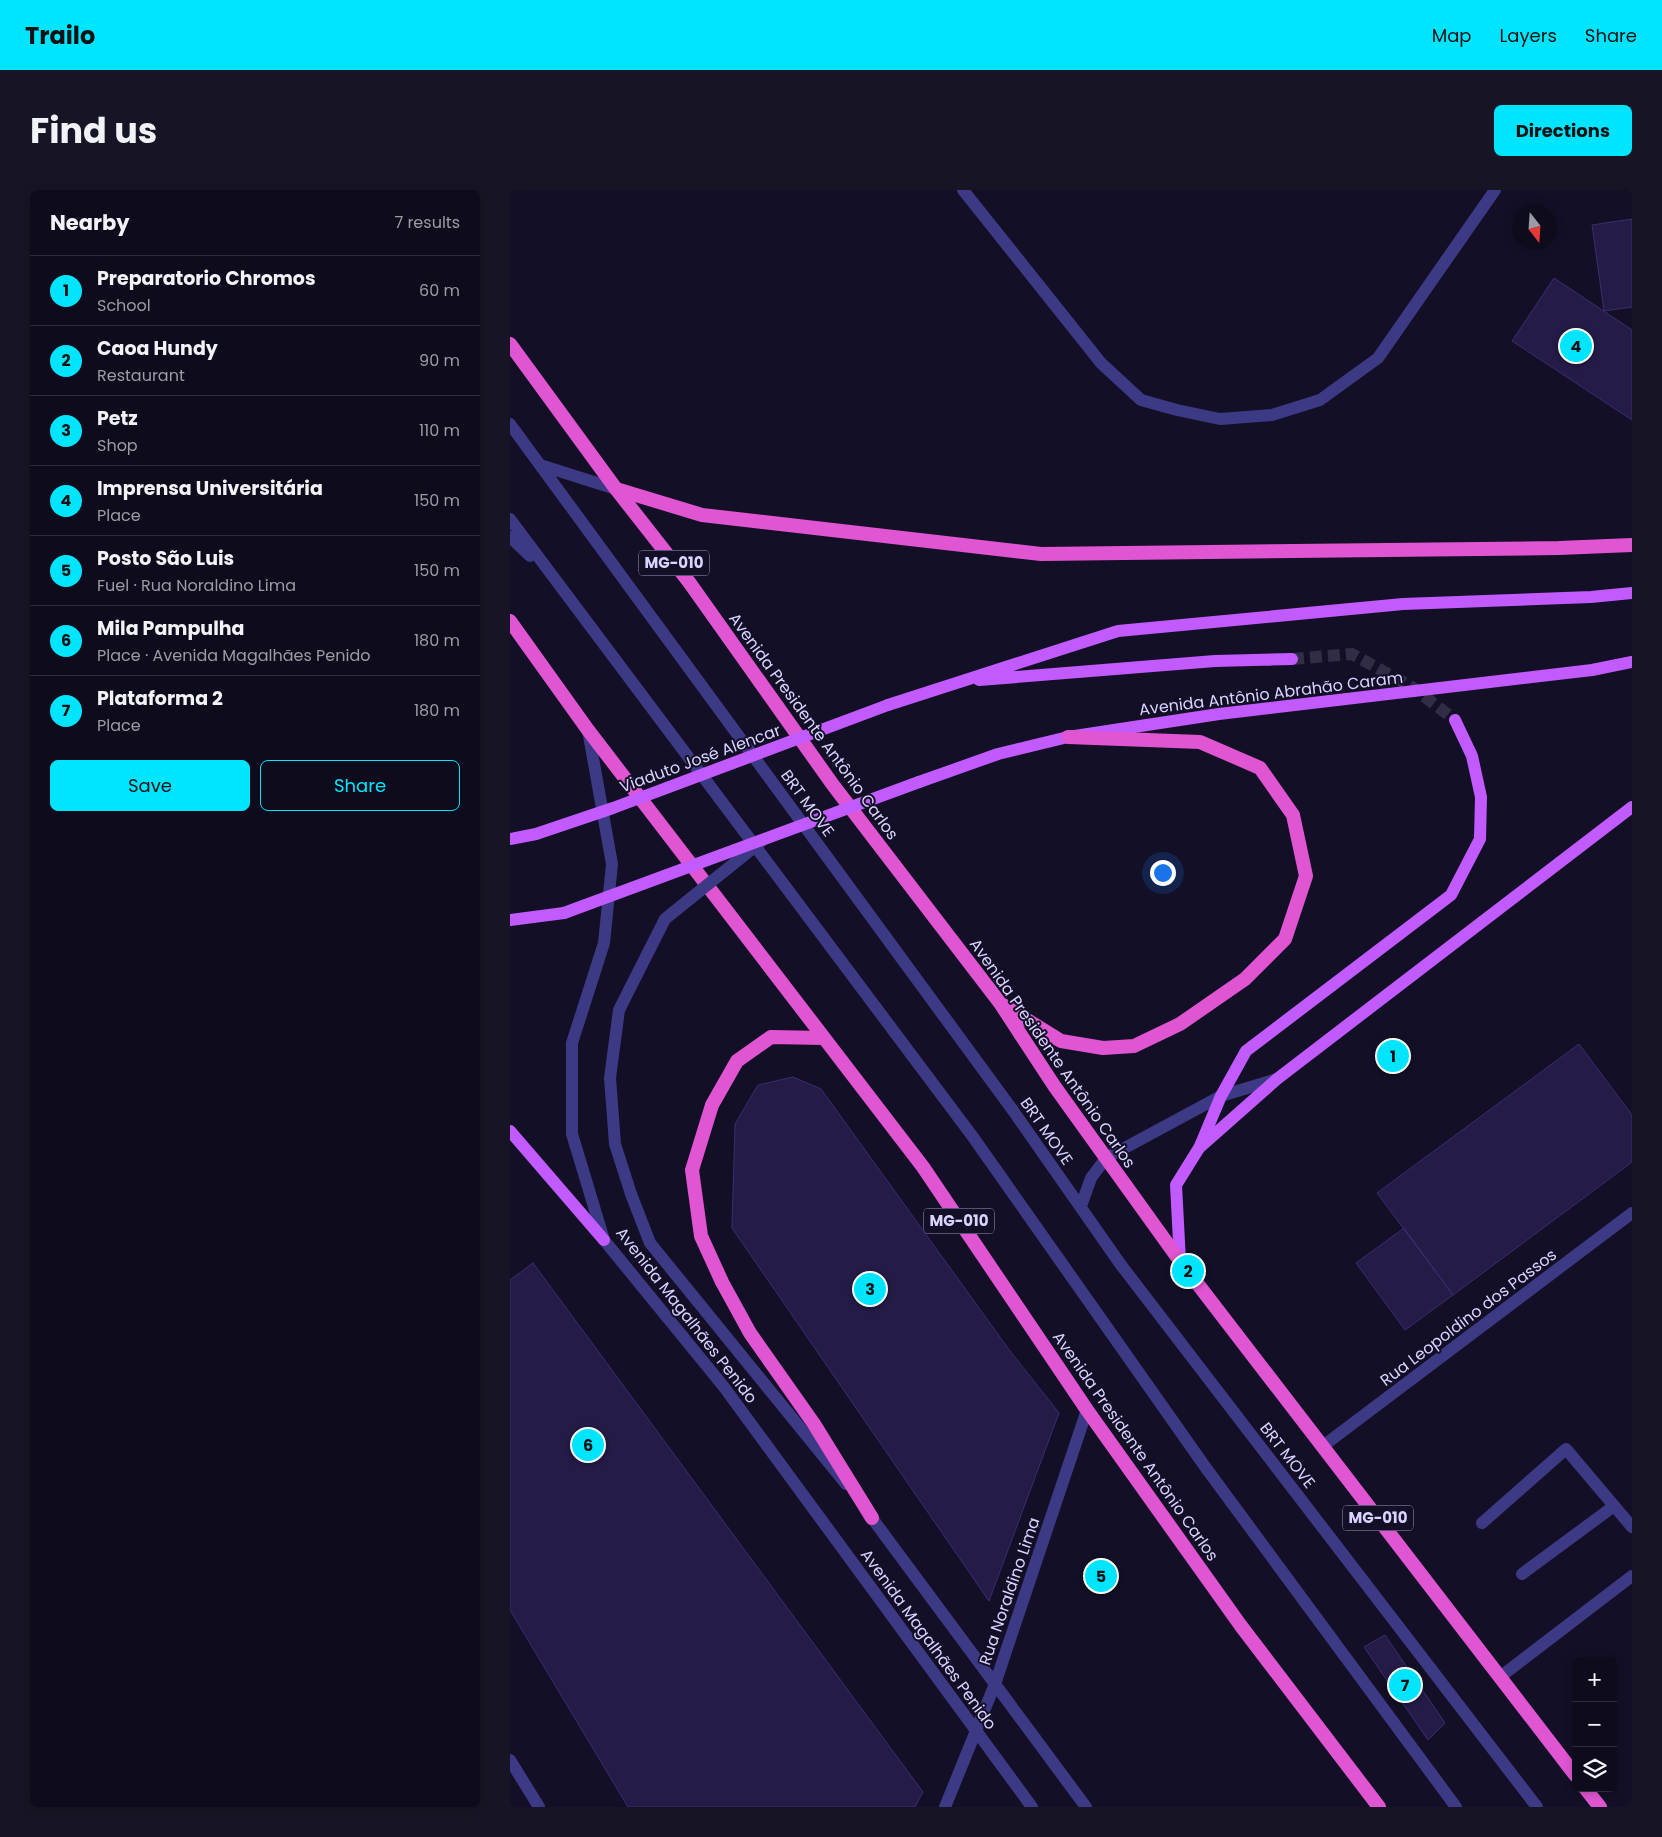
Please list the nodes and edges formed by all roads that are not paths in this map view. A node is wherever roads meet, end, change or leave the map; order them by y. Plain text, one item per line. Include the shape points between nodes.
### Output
1 (963, 190) edge
2 (1495, 190) edge
3 (510, 344) edge
4 (510, 424) edge
5 (540, 465) junction
6 (616, 490) junction
7 (510, 519) edge
8 (510, 537) edge
9 (1632, 545) edge
10 (558, 584) junction
11 (1632, 593) edge
12 (510, 621) edge
13 (510, 632) edge
14 (523, 642) junction
15 (1292, 658) tunnel mouth
16 (1632, 662) edge
17 (956, 682) junction
18 (1455, 720) tunnel mouth
19 (588, 730) junction
20 (1068, 737) junction
21 (1632, 807) edge
22 (766, 838) junction
23 (510, 839) edge
24 (510, 920) edge
25 (1000, 1003) junction
26 (823, 1038) junction
27 (1277, 1078) junction
28 (1221, 1096) junction
29 (510, 1131) edge
30 (1199, 1148) junction
31 (1106, 1158) junction
32 (1080, 1206) junction
33 (1632, 1213) edge
34 (604, 1240) junction
35 (1180, 1261) junction
36 (1087, 1410) junction
37 (1324, 1446) junction
38 (1614, 1506) junction
39 (872, 1518) junction
40 (1482, 1523) dead end
41 (1632, 1527) edge
42 (1522, 1574) dead end
43 (1632, 1576) edge
44 (1500, 1677) junction
45 (995, 1684) junction
46 (976, 1731) junction
47 (510, 1760) edge
48 (1572, 1771) edge
49 (1588, 1792) edge
50 (539, 1807) edge
51 (945, 1807) edge
52 (1032, 1807) edge
53 (1086, 1807) edge
54 (1379, 1807) edge
55 (1456, 1807) edge
56 (1537, 1807) edge
57 (1600, 1807) edge

1 - 2 street via 1101,362 1141,400 1220,419 1272,415 1320,400 1378,358
3 - 6 highway, Avenida Presidente Antônio Carlos / MG-010
4 - 5 street, BRT MOVE
5 - 6 street
5 - 32 street, BRT MOVE
6 - 9 highway via 702,515 1041,554
6 - 25 highway, Avenida Presidente Antônio Carlos / MG-010 via 689,582 833,785
7 - 10 street
8 - 10 street
10 - 55 street via 973,1137 1206,1468
11 - 17 main road via 1403,604 1118,631
12 - 14 highway, Avenida Presidente Antônio Carlos / MG-010
13 - 14 main road
14 - 19 highway, Avenida Presidente Antônio Carlos / MG-010
15 - 17 main road
16 - 20 main road, Avenida Antônio Abrahão Caram via 1582,671 1219,714
17 - 23 main road, Viaduto José Alencar, bridge via 613,808 536,834
18 - 28 main road via 1472,756 1481,797 1480,839 1451,895 1246,1051
19 - 26 highway, Avenida Presidente Antônio Carlos / MG-010
19 - 34 street, Avenida Magalhães Penido via 612,864 604,943 572,1043 572,1134
20 - 22 main road, Avenida Antônio Abrahão Caram, bridge via 998,754
20 - 25 highway via 1200,742 1260,768 1293,815 1306,876 1285,940 1245,979 1180,1024 1134,1046 1103,1048 1061,1041
21 - 27 main road
22 - 24 main road, bridge via 564,913
22 - 39 street, Avenida Magalhães Penido, bridge via 665,919 619,1010 610,1078 615,1144 650,1243
25 - 31 highway, Avenida Presidente Antônio Carlos / MG-010
26 - 36 highway, Avenida Presidente Antônio Carlos / MG-010 via 923,1168
26 - 39 highway via 771,1037 737,1061 712,1105 692,1170 701,1236 722,1282 750,1333 814,1424
27 - 28 street
27 - 30 main road
28 - 30 main road
28 - 31 street
29 - 34 main road
30 - 35 main road via 1176,1185
31 - 32 street via 1091,1178
31 - 35 highway, Avenida Presidente Antônio Carlos / MG-010
32 - 56 street, BRT MOVE via 1121,1265
33 - 37 street, Rua Leopoldino dos Passos
34 - 46 street, Avenida Magalhães Penido via 724,1387
35 - 37 highway, Avenida Presidente Antônio Carlos / MG-010
36 - 45 street, Rua Noraldino Lima
36 - 54 highway, Avenida Presidente Antônio Carlos / MG-010 via 1242,1626
37 - 44 highway, Avenida Presidente Antônio Carlos / MG-010
38 - 40 street via 1566,1449
38 - 41 street
38 - 42 street
39 - 45 street, Avenida Magalhães Penido
43 - 44 street
44 - 48 highway, Avenida Presidente Antônio Carlos / MG-010
45 - 46 street, Rua Noraldino Lima
45 - 53 street, Avenida Magalhães Penido
46 - 51 street, Rua Noraldino Lima
46 - 52 street, Avenida Magalhães Penido
47 - 50 street
49 - 57 highway

